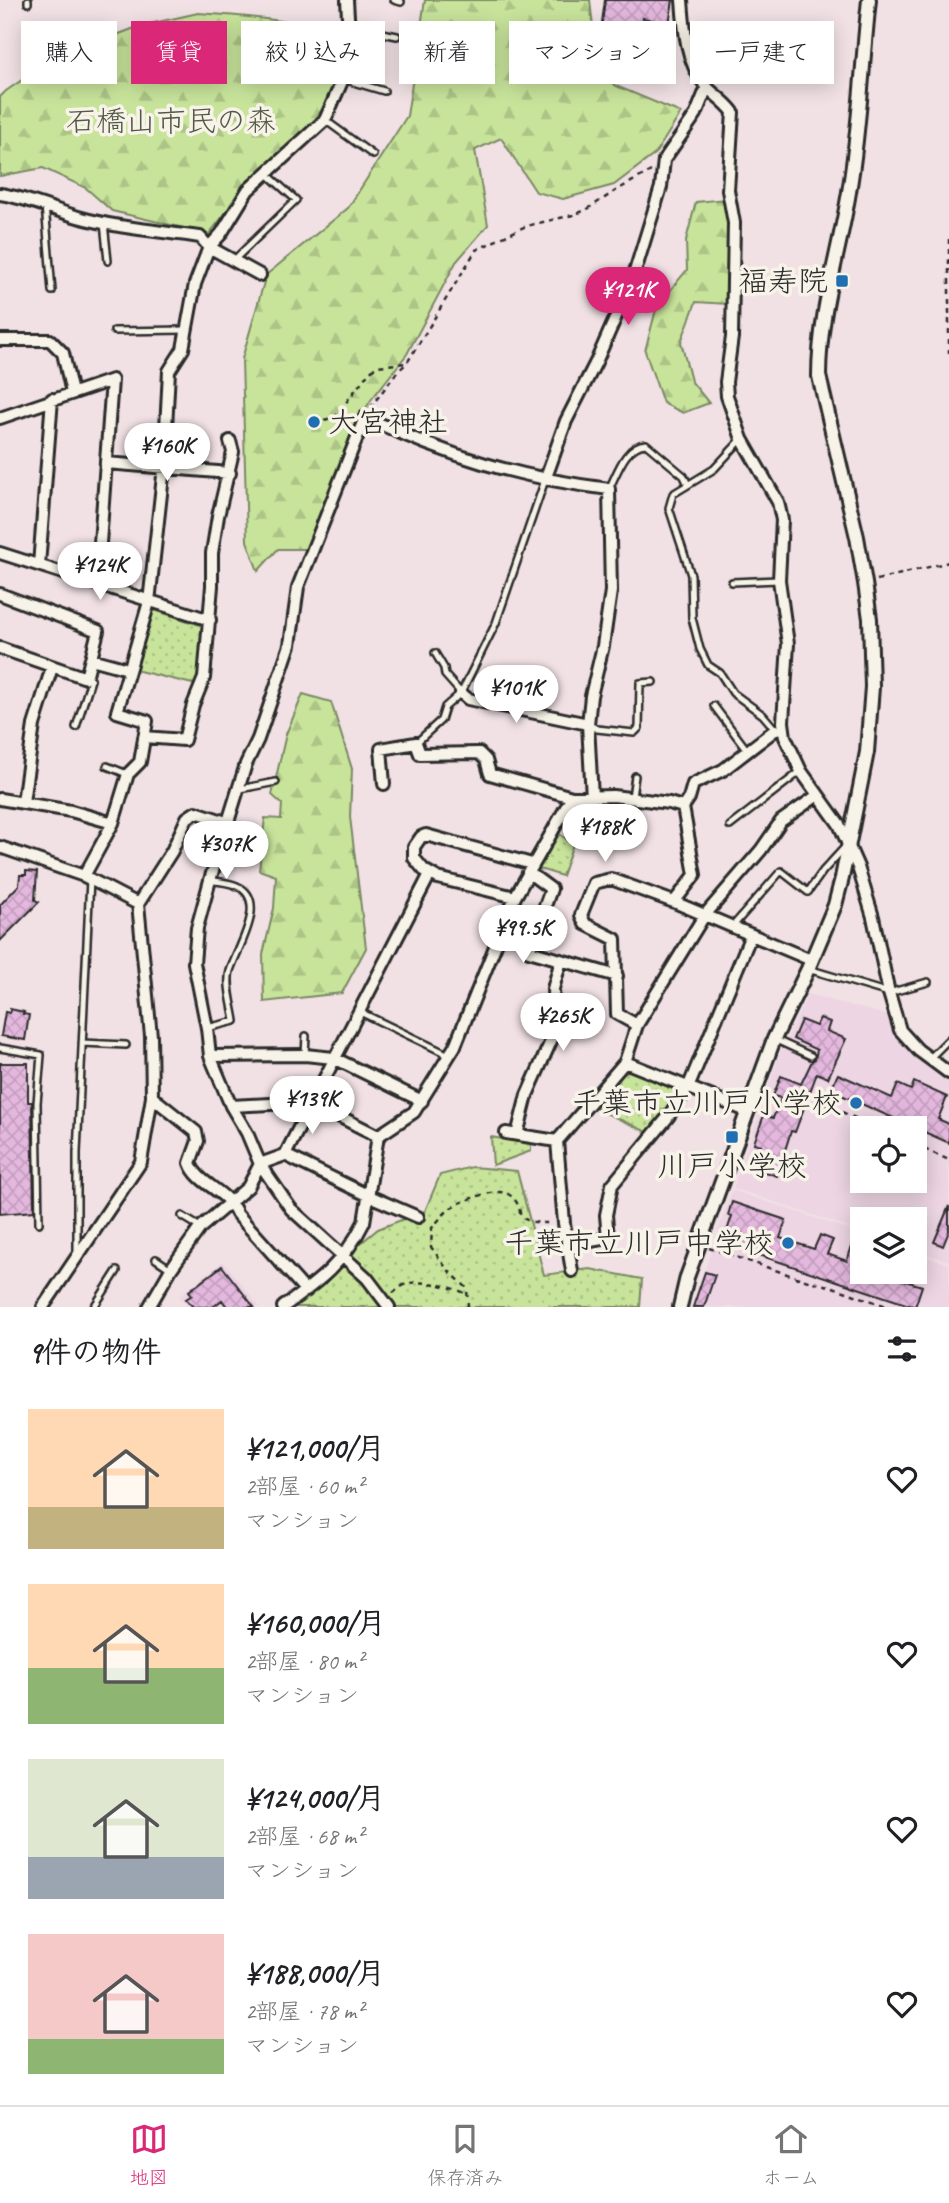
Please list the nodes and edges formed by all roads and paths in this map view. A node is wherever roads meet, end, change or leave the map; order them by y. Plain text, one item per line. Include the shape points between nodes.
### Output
1 (347, 0) edge
2 (682, 0) edge
3 (869, 0) edge
4 (349, 21) edge
5 (385, 33) edge
6 (397, 36) dead end
7 (341, 84) edge
8 (360, 84) edge
9 (707, 87) junction
10 (384, 91) dead end
11 (325, 120) junction
12 (373, 155) dead end
13 (664, 160) junction
14 (266, 173) junction
15 (0, 194) edge
16 (45, 205) junction
17 (104, 223) junction
18 (949, 239) edge
19 (209, 247) junction
20 (233, 260) junction
21 (108, 261) dead end
22 (260, 275) dead end
23 (52, 291) dead end
24 (187, 330) junction
25 (114, 331) dead end
26 (0, 340) edge
27 (949, 353) edge
28 (407, 363) junction
29 (72, 393) junction
30 (52, 399) junction
31 (365, 417) junction
32 (0, 418) edge
33 (324, 420) dead end
34 (742, 439) junction
35 (230, 441) dead end
36 (106, 463) junction
37 (164, 467) junction
38 (230, 473) junction
39 (545, 480) junction
40 (688, 485) junction
41 (609, 489) junction
42 (0, 553) edge
43 (949, 562) edge
44 (39, 565) junction
45 (779, 580) junction
46 (732, 582) dead end
47 (865, 583) junction
48 (97, 584) junction
49 (0, 594) edge
50 (149, 602) junction
51 (210, 620) junction
52 (0, 648) edge
53 (435, 653) dead end
54 (91, 659) junction
55 (708, 664) junction
56 (701, 666) dead end
57 (52, 667) junction
58 (128, 669) junction
59 (86, 678) junction
60 (653, 682) dead end
61 (461, 693) junction
62 (714, 706) dead end
63 (588, 724) junction
64 (76, 727) dead end
65 (775, 730) junction
66 (144, 737) junction
67 (785, 737) junction
68 (416, 743) junction
69 (747, 750) junction
70 (107, 766) dead end
71 (800, 771) junction
72 (128, 774) junction
73 (635, 776) dead end
74 (276, 782) dead end
75 (384, 784) dead end
76 (240, 789) junction
77 (818, 795) junction
78 (572, 797) junction
79 (592, 798) junction
80 (631, 798) junction
81 (0, 799) edge
82 (23, 802) junction
83 (683, 807) junction
84 (113, 823) junction
85 (229, 823) junction
86 (730, 826) dead end
87 (848, 843) junction
88 (0, 847) edge
89 (530, 868) junction
90 (430, 874) junction
91 (87, 877) junction
92 (210, 880) junction
93 (515, 897) junction
94 (674, 902) junction
95 (138, 904) junction
96 (704, 916) junction
97 (732, 927) junction
98 (751, 935) junction
99 (561, 960) junction
100 (810, 964) junction
101 (617, 976) junction
102 (928, 982) dead end
103 (890, 993) junction
104 (358, 1012) junction
105 (637, 1025) junction
106 (207, 1028) junction
107 (306, 1036) dead end
108 (774, 1039) junction
109 (949, 1039) edge
110 (82, 1043) junction
111 (126, 1045) dead end
112 (0, 1048) edge
113 (305, 1055) junction
114 (449, 1055) junction
115 (210, 1056) junction
116 (811, 1056) dead end
117 (334, 1058) junction
118 (929, 1059) junction
119 (625, 1062) junction
120 (949, 1073) edge
121 (688, 1088) junction
122 (152, 1097) junction
123 (815, 1100) dead end
124 (422, 1101) junction
125 (311, 1102) junction
126 (230, 1106) junction
127 (747, 1111) junction
128 (851, 1116) edge
129 (378, 1136) junction
130 (557, 1141) junction
131 (927, 1150) edge
132 (285, 1155) junction
133 (949, 1160) edge
134 (260, 1164) junction
135 (367, 1195) junction
136 (232, 1201) junction
137 (182, 1216) dead end
138 (418, 1217) dead end
139 (39, 1223) dead end
140 (564, 1223) junction
141 (200, 1228) junction
142 (567, 1245) junction
143 (708, 1247) dead end
144 (343, 1255) junction
145 (77, 1259) junction
146 (156, 1259) dead end
147 (171, 1269) junction
148 (117, 1271) dead end
149 (572, 1271) dead end
150 (306, 1291) junction
151 (468, 1295) junction
152 (387, 1303) edge
153 (152, 1306) edge
154 (43, 1307) edge
155 (94, 1307) edge
156 (283, 1307) edge
157 (468, 1307) edge
158 (680, 1307) edge
159 (889, 1307) edge

1 - 4 street
2 - 9 street via 693,68
3 - 47 street via 856,147 819,366
5 - 6 lane
7 - 11 street
8 - 10 lane
9 - 13 street via 696,114
9 - 34 street via 733,112 728,190 734,223 732,337 726,382
11 - 12 lane
11 - 14 street
13 - 28 path via 586,210 526,226 476,250
13 - 39 street via 661,187 633,278 566,421
14 - 19 street via 248,190
14 - 20 lane via 296,200
15 - 16 street
16 - 17 street
16 - 23 lane
17 - 19 street via 200,237
17 - 21 lane
18 - 27 path
19 - 20 street
19 - 24 street via 195,284
20 - 22 street
24 - 25 lane
24 - 37 street via 183,349 169,372
26 - 29 street via 50,340 63,353
28 - 31 path
28 - 33 path via 370,371 335,417
29 - 30 street
29 - 36 street via 112,380
30 - 32 street
30 - 44 street
31 - 39 street via 431,447
31 - 76 street via 298,587 290,645
34 - 40 lane via 714,469
34 - 45 street via 778,502 782,520
35 - 38 street
36 - 37 street
36 - 48 street
37 - 38 street
37 - 50 street
38 - 51 street via 212,553
39 - 41 street
39 - 61 lane via 496,623
40 - 41 lane via 684,476 646,444 640,444 628,453
40 - 55 lane via 673,494 669,508 691,575 692,618
41 - 63 street via 611,591
42 - 44 street
43 - 47 path
44 - 48 street
45 - 46 lane
45 - 67 street via 788,644
47 - 87 street via 872,652 871,719
48 - 50 street
49 - 54 street via 98,631
50 - 51 street
50 - 58 street
51 - 66 street via 204,678 184,740
52 - 57 street
53 - 61 lane via 445,676
54 - 58 street
54 - 59 street
55 - 56 lane
55 - 65 lane
57 - 59 street
57 - 82 street via 34,725
58 - 66 street via 117,712 147,720
59 - 64 lane via 91,680
60 - 63 lane via 640,683 639,728 634,733
61 - 63 street via 468,699
61 - 68 lane
62 - 69 lane
63 - 79 street
65 - 67 lane
65 - 69 street
66 - 72 street via 140,761
67 - 71 street
68 - 75 street via 381,749
68 - 78 street via 420,754 479,753 490,774
69 - 83 street via 723,770 693,784
70 - 72 lane
71 - 77 street
71 - 86 lane
72 - 84 street
73 - 80 lane
74 - 76 lane
76 - 85 street
77 - 87 street
77 - 96 street via 781,821
78 - 79 street
78 - 89 street
79 - 80 street
80 - 83 street
81 - 82 street
82 - 84 street
83 - 94 street via 695,875
84 - 91 street
85 - 92 street
85 - 95 street via 196,812 187,818
87 - 97 lane via 808,892 781,871
87 - 100 street via 835,905
87 - 103 street via 873,916
88 - 91 street
89 - 90 street via 426,835 414,847 414,858
89 - 93 street
89 - 99 street via 551,889 529,951
90 - 93 street
90 - 104 street
91 - 95 street
91 - 110 lane
92 - 106 street via 197,928 194,963
92 - 106 lane via 239,886 252,910 229,974 235,1021
93 - 114 street
94 - 96 street
94 - 101 street via 611,879 594,883 581,915 585,924 615,939
95 - 122 street
96 - 97 street
96 - 105 street
97 - 98 street
98 - 100 street
98 - 121 street
99 - 101 street
99 - 130 street via 553,989 555,1032 511,1134
100 - 103 lane
100 - 108 street
101 - 105 street via 617,1014
102 - 103 lane
103 - 118 street via 901,1030
104 - 114 lane
104 - 117 street
105 - 119 street
106 - 115 street
107 - 113 lane
108 - 116 lane
108 - 127 street
109 - 118 lane
110 - 111 lane
110 - 145 lane
112 - 139 lane via 41,1055
113 - 115 street
113 - 117 street
114 - 124 street
115 - 126 street
117 - 124 street
117 - 125 street
118 - 120 street
119 - 121 street
119 - 130 street
121 - 127 street
121 - 142 street via 611,1185 608,1238
122 - 136 street via 196,1132 198,1141 190,1163 193,1172
122 - 145 street via 141,1162
123 - 128 path
124 - 129 street via 414,1112
125 - 126 street
125 - 129 street
125 - 132 street
126 - 134 street
127 - 158 street
129 - 135 street
130 - 140 street
131 - 133 path
132 - 134 street
132 - 135 street
134 - 136 street via 248,1187
134 - 144 street via 291,1209
135 - 138 street
135 - 144 street via 364,1222
136 - 141 street
136 - 150 street via 237,1213
137 - 141 lane
140 - 142 street
140 - 151 path via 528,1223 504,1192 452,1207 432,1228 431,1247
141 - 147 street
142 - 149 street
143 - 159 path
144 - 150 street
144 - 152 street
145 - 154 street
146 - 147 lane
147 - 153 street
148 - 155 lane
150 - 156 street
151 - 152 path via 450,1287 416,1283 402,1286
151 - 157 path

